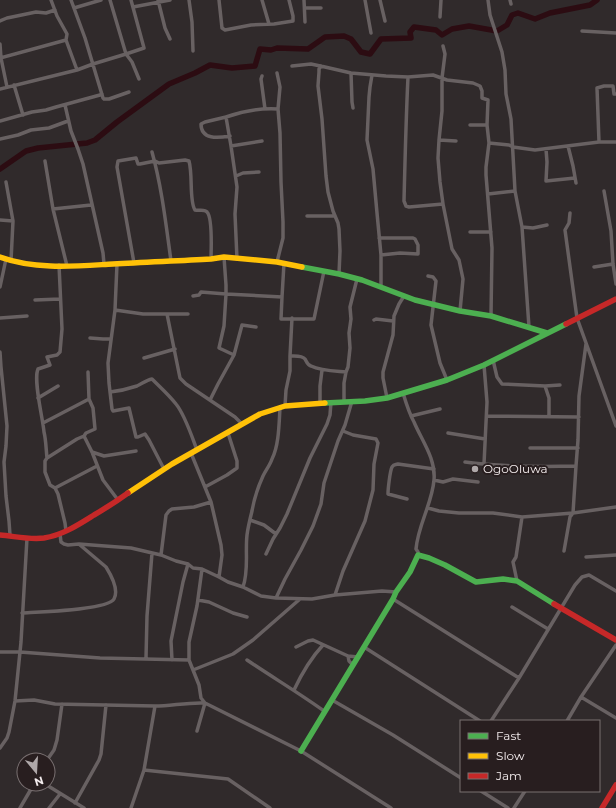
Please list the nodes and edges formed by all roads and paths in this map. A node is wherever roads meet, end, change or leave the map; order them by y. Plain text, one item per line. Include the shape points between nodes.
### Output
1 (51, 0) edge
2 (71, 0) edge
3 (100, 0) edge
4 (110, 0) edge
5 (131, 0) edge
6 (170, 0) edge
7 (189, 0) edge
8 (219, 0) edge
9 (262, 0) edge
10 (289, 0) edge
11 (304, 0) edge
12 (365, 0) edge
13 (380, 0) edge
14 (442, 0) edge
15 (488, 0) edge
16 (158, 1) edge
17 (133, 7) junction
18 (74, 8) junction
19 (304, 8) junction
20 (321, 8) dead end
21 (55, 10) junction
22 (440, 17) dead end
23 (0, 21) edge
24 (385, 21) dead end
25 (305, 22) dead end
26 (269, 24) junction
27 (582, 31) dead end
28 (371, 33) dead end
29 (616, 33) edge
30 (170, 39) dead end
31 (66, 40) junction
32 (0, 44) edge
33 (443, 46) dead end
34 (193, 51) dead end
35 (126, 54) junction
36 (0, 58) edge
37 (93, 64) junction
38 (292, 66) dead end
39 (321, 66) junction
40 (77, 70) junction
41 (277, 73) dead end
42 (351, 73) junction
43 (372, 75) junction
44 (262, 76) dead end
45 (408, 77) junction
46 (442, 78) junction
47 (139, 79) dead end
48 (14, 85) junction
49 (7, 87) junction
50 (0, 88) edge
51 (129, 92) dead end
52 (102, 94) junction
53 (616, 94) edge
54 (65, 105) junction
55 (353, 108) dead end
56 (265, 109) junction
57 (278, 109) junction
58 (23, 115) junction
59 (226, 117) junction
60 (0, 121) edge
61 (68, 121) junction
62 (470, 125) dead end
63 (487, 126) junction
64 (230, 136) junction
65 (0, 139) edge
66 (439, 140) junction
67 (262, 141) dead end
68 (456, 141) dead end
69 (599, 142) junction
70 (616, 142) edge
71 (489, 143) junction
72 (231, 146) junction
73 (568, 146) junction
74 (513, 147) junction
75 (546, 149) junction
76 (152, 152) dead end
77 (45, 160) dead end
78 (155, 161) junction
79 (259, 172) dead end
80 (236, 176) junction
81 (575, 178) junction
82 (6, 182) dead end
83 (576, 183) dead end
84 (516, 191) junction
85 (604, 191) dead end
86 (488, 194) junction
87 (443, 204) junction
88 (91, 205) junction
89 (52, 209) junction
90 (570, 213) dead end
91 (306, 216) dead end
92 (335, 216) junction
93 (0, 220) edge
94 (13, 221) junction
95 (547, 225) dead end
96 (522, 228) junction
97 (470, 232) dead end
98 (491, 232) junction
99 (379, 238) junction
100 (381, 255) junction
101 (224, 257) junction
102 (6, 259) edge
103 (211, 259) junction
104 (237, 259) junction
105 (171, 261) junction
106 (277, 262) junction
107 (284, 263) junction
108 (104, 264) junction
109 (117, 264) junction
110 (134, 264) junction
111 (613, 264) junction
112 (59, 265) junction
113 (67, 266) junction
114 (594, 267) dead end
115 (324, 271) junction
116 (340, 274) junction
117 (428, 276) dead end
118 (357, 278) junction
119 (616, 284) edge
120 (0, 287) edge
121 (381, 287) junction
122 (226, 294) junction
123 (193, 296) dead end
124 (404, 296) junction
125 (282, 297) junction
126 (616, 299) edge
127 (35, 300) dead end
128 (60, 300) junction
129 (434, 305) junction
130 (115, 310) junction
131 (460, 311) junction
132 (168, 314) junction
133 (188, 314) dead end
134 (27, 316) dead end
135 (491, 316) junction
136 (0, 318) edge
137 (292, 318) junction
138 (577, 318) junction
139 (374, 320) dead end
140 (393, 321) junction
141 (256, 327) dead end
142 (529, 327) junction
143 (547, 333) junction
144 (90, 338) dead end
145 (111, 339) junction
146 (586, 342) junction
147 (175, 350) junction
148 (0, 352) edge
149 (234, 355) junction
150 (290, 356) junction
151 (144, 358) dead end
152 (493, 360) junction
153 (484, 365) junction
154 (1, 368) edge
155 (322, 370) junction
156 (88, 372) dead end
157 (346, 372) junction
158 (446, 380) junction
159 (560, 385) dead end
160 (58, 386) dead end
161 (545, 386) junction
162 (110, 392) junction
163 (403, 393) junction
164 (38, 398) junction
165 (387, 398) junction
166 (89, 399) junction
167 (210, 400) junction
168 (352, 401) junction
169 (331, 402) junction
170 (344, 402) junction
171 (320, 403) junction
172 (282, 407) junction
173 (440, 409) dead end
174 (411, 416) junction
175 (487, 416) junction
176 (549, 416) junction
177 (578, 417) junction
178 (43, 423) junction
179 (242, 424) junction
180 (616, 426) edge
181 (343, 431) junction
182 (228, 432) junction
183 (448, 433) dead end
184 (84, 436) junction
185 (485, 439) junction
186 (530, 448) dead end
187 (578, 448) junction
188 (197, 450) junction
189 (136, 451) dead end
190 (92, 452) junction
191 (191, 454) junction
192 (47, 458) junction
193 (465, 462) dead end
194 (484, 464) junction
195 (97, 466) junction
196 (576, 466) junction
197 (164, 469) junction
198 (434, 470) junction
199 (434, 480) junction
200 (478, 482) dead end
201 (205, 487) junction
202 (55, 488) junction
203 (407, 499) dead end
204 (118, 500) junction
205 (210, 502) junction
206 (616, 507) edge
207 (428, 508) junction
208 (573, 513) junction
209 (522, 517) junction
210 (250, 520) junction
211 (66, 531) junction
212 (60, 534) junction
213 (276, 534) junction
214 (0, 535) edge
215 (10, 535) junction
216 (27, 538) junction
217 (79, 544) junction
218 (564, 551) dead end
219 (152, 553) junction
220 (266, 554) dead end
221 (161, 555) junction
222 (418, 555) junction
223 (616, 555) edge
224 (586, 557) dead end
225 (188, 564) junction
226 (202, 569) junction
227 (219, 577) junction
228 (517, 581) junction
229 (243, 587) junction
230 (396, 592) junction
231 (616, 592) edge
232 (335, 595) junction
233 (276, 598) junction
234 (300, 599) junction
235 (393, 599) junction
236 (198, 600) junction
237 (512, 607) dead end
238 (561, 609) junction
239 (22, 613) junction
240 (247, 617) dead end
241 (548, 629) junction
242 (616, 640) edge
243 (324, 645) junction
244 (616, 645) edge
245 (296, 647) dead end
246 (364, 647) junction
247 (0, 652) edge
248 (20, 652) junction
249 (348, 656) junction
250 (358, 657) junction
251 (146, 658) junction
252 (172, 660) junction
253 (189, 660) junction
254 (246, 660) dead end
255 (353, 665) junction
256 (193, 670) junction
257 (519, 678) junction
258 (294, 690) junction
259 (581, 697) junction
260 (332, 700) junction
261 (15, 701) junction
262 (205, 703) junction
263 (62, 704) junction
264 (106, 705) junction
265 (154, 706) junction
266 (324, 710) junction
267 (616, 718) edge
268 (478, 720) edge
269 (492, 720) edge
270 (568, 720) edge
271 (197, 731) dead end
272 (0, 748) edge
273 (301, 751) junction
274 (53, 752) edge
275 (144, 770) junction
276 (460, 776) edge
277 (616, 785) edge
278 (56, 791) edge
279 (29, 792) edge
280 (483, 792) edge
281 (523, 792) edge
282 (60, 794) junction
283 (75, 802) junction
284 (20, 808) edge
285 (50, 808) edge
286 (84, 808) edge
287 (131, 808) edge
288 (270, 808) edge
289 (391, 808) edge
290 (508, 808) edge
291 (514, 808) edge
292 (602, 808) edge

1 - 21 street
2 - 18 street
3 - 18 street
4 - 35 street
5 - 17 street
6 - 16 street
7 - 34 street
8 - 26 street via 223,30
9 - 26 street
10 - 26 street via 292,21
11 - 19 street
12 - 28 street
13 - 24 street
14 - 22 street
15 - 74 street via 502,52
16 - 17 street
16 - 30 street
17 - 35 street via 144,48
18 - 37 street
19 - 20 street
19 - 25 street
21 - 23 street
21 - 31 street via 67,34
27 - 29 street
31 - 36 street
31 - 40 street
32 - 36 street
33 - 46 street
35 - 37 street
35 - 47 street
36 - 49 street
37 - 40 street
37 - 52 street
38 - 39 street
39 - 42 street
39 - 92 street via 318,86 326,176
40 - 48 street
41 - 57 street via 280,88
42 - 43 street
42 - 55 street
43 - 45 street
43 - 99 street via 367,133
44 - 56 street
45 - 46 street via 433,75
45 - 87 street via 404,202 406,206
46 - 63 street via 480,86 482,98 488,100
46 - 66 street
48 - 49 street
48 - 58 street
49 - 50 street
51 - 52 street via 109,99 104,99
52 - 54 street
53 - 69 street via 613,86 597,88
54 - 58 street
54 - 61 street
56 - 57 street
56 - 59 street via 244,111
57 - 106 street via 283,238
58 - 60 street
59 - 64 street
59 - 64 street via 205,122 201,126 204,133 209,136
61 - 65 street
61 - 88 street via 83,164
62 - 63 street
63 - 71 street
64 - 72 street
66 - 68 street
66 - 87 street via 438,158
67 - 72 street
69 - 70 street
69 - 73 street
71 - 74 street
71 - 86 street via 486,168
72 - 80 street
73 - 75 street
73 - 81 street
74 - 75 street
74 - 84 street
75 - 81 street via 546,182
76 - 78 street
77 - 89 street
78 - 103 street via 189,161 194,209 208,212 210,217
78 - 105 street
78 - 110 street via 138,164 136,158 132,158 120,160 117,164
79 - 80 street
80 - 104 street
81 - 83 street
82 - 94 street
84 - 86 street
84 - 96 street
85 - 111 street
86 - 98 street
87 - 131 street via 452,249 459,260 462,279
88 - 89 street
88 - 108 street
89 - 113 street
90 - 138 street via 565,230
91 - 92 street
92 - 116 street via 339,229
93 - 94 street
94 - 102 street
95 - 96 street
96 - 142 street
97 - 98 street
98 - 135 street
99 - 100 street
99 - 100 street via 412,238 418,245 418,254
100 - 121 street
101 - 103 street
101 - 104 street
101 - 122 street
102 - 112 street via 40,265
102 - 120 street
103 - 105 street
104 - 106 street
105 - 110 street
106 - 107 street
107 - 115 street
107 - 125 street
108 - 109 street
108 - 113 street
109 - 110 street
109 - 130 street
111 - 114 street
111 - 119 street
112 - 113 street
112 - 128 street
115 - 116 street
115 - 137 street via 314,319
116 - 118 street
117 - 129 street via 436,281
118 - 121 street
118 - 157 street via 350,307 350,348
121 - 124 street
122 - 123 street via 201,292
122 - 125 street
122 - 149 street via 224,326 219,348
124 - 129 street
124 - 140 street
125 - 137 street via 281,319
126 - 138 street
127 - 128 street
128 - 164 street via 60,352 47,357 50,365 36,371
129 - 131 street
129 - 158 street via 431,326
130 - 132 street
130 - 145 street
131 - 135 street
132 - 133 street
132 - 147 street
134 - 136 street
135 - 142 street
137 - 150 street
138 - 143 street
138 - 146 street
139 - 140 street
140 - 165 street via 393,335 383,372
141 - 149 street via 242,325
142 - 143 street
143 - 152 street
144 - 145 street
145 - 162 street via 108,371
146 - 177 street via 578,396
146 - 180 street
147 - 151 street
147 - 167 street via 182,381
148 - 154 street
149 - 167 street
150 - 155 street via 302,357 308,365
150 - 172 street via 290,371
152 - 153 street
152 - 161 street via 497,377 502,384
153 - 158 street
153 - 175 street
154 - 215 street via 7,426 3,453
155 - 157 street
155 - 171 street
156 - 166 street
157 - 170 street
158 - 163 street
159 - 161 street
160 - 164 street
161 - 176 street via 549,398
162 - 188 street via 134,387 152,379 180,410
162 - 197 street via 112,410 129,408 136,437 145,434
163 - 165 street
163 - 174 street
164 - 178 street
165 - 168 street
166 - 178 street
166 - 184 street via 93,408 95,428
167 - 179 street
168 - 170 street
168 - 181 street
169 - 170 street
169 - 171 street
169 - 213 street via 327,424
171 - 172 street
172 - 179 street via 260,414
172 - 210 street via 273,459 263,476
173 - 174 street
174 - 198 street
175 - 176 street
175 - 185 street
176 - 177 street
177 - 187 street
178 - 192 street
179 - 182 street
181 - 232 street via 376,439 378,443 373,490 366,521
181 - 233 street via 324,483 321,504 313,526
182 - 188 street
182 - 201 street via 237,468
183 - 185 street
184 - 190 street
184 - 192 street
185 - 194 street
186 - 187 street
187 - 196 street
188 - 191 street
189 - 190 street via 104,456
190 - 195 street
191 - 197 street
191 - 201 street
192 - 202 street via 45,472 50,485
193 - 194 street
194 - 196 street
195 - 202 street
195 - 204 street via 103,480
196 - 208 street
197 - 204 street
198 - 199 street
198 - 203 street via 398,464 393,466 388,494
199 - 200 street
199 - 207 street
201 - 205 street
202 - 211 street
204 - 211 street
205 - 221 street via 194,507 172,509 166,514
205 - 227 street via 221,545
206 - 208 street
207 - 209 street via 459,513 493,513
207 - 222 street via 417,542
208 - 209 street
208 - 218 street
209 - 228 street via 513,562
210 - 213 street via 264,525
210 - 229 street via 247,534 247,572
211 - 212 street
212 - 216 street
212 - 217 street via 61,542 64,544
213 - 220 street
214 - 215 street
215 - 216 street
216 - 239 street
217 - 219 street via 131,548
217 - 239 street via 108,570 116,591 113,601 82,609
219 - 221 street
219 - 251 street
221 - 225 street
222 - 228 street via 445,565 476,582 503,578
222 - 230 street
223 - 224 street
225 - 226 street via 193,568
225 - 252 street via 171,641
226 - 227 street
226 - 236 street
227 - 229 street
228 - 238 street
229 - 233 street via 261,596
230 - 232 street
230 - 235 street
231 - 238 street via 589,575 582,577 575,584
232 - 234 street
233 - 234 street
234 - 256 street via 233,654
235 - 246 street
235 - 257 street
236 - 240 street
236 - 253 street via 189,642
237 - 241 street
238 - 241 street
238 - 242 street
239 - 248 street
241 - 257 street
243 - 245 street via 313,640
243 - 249 street
243 - 258 street via 312,657
244 - 259 street
246 - 250 street
246 - 268 street
247 - 248 street
248 - 251 street via 100,658
248 - 261 street
249 - 250 street
249 - 255 street
250 - 255 street
251 - 252 street
252 - 253 street
253 - 256 street
254 - 258 street
255 - 260 street
256 - 262 street via 200,685 201,698
257 - 269 street
258 - 266 street
259 - 267 street
259 - 270 street
260 - 266 street
260 - 276 street
261 - 263 street via 34,700
261 - 272 street via 9,732
262 - 265 street
262 - 271 street
262 - 273 street
263 - 264 street
263 - 274 street via 57,740
264 - 265 street
264 - 283 street via 101,754
265 - 275 street
266 - 273 street
273 - 289 street
275 - 287 street
275 - 288 street via 228,779
277 - 292 street
278 - 282 street
279 - 284 street
280 - 290 street
281 - 291 street
282 - 283 street
282 - 285 street
283 - 286 street

